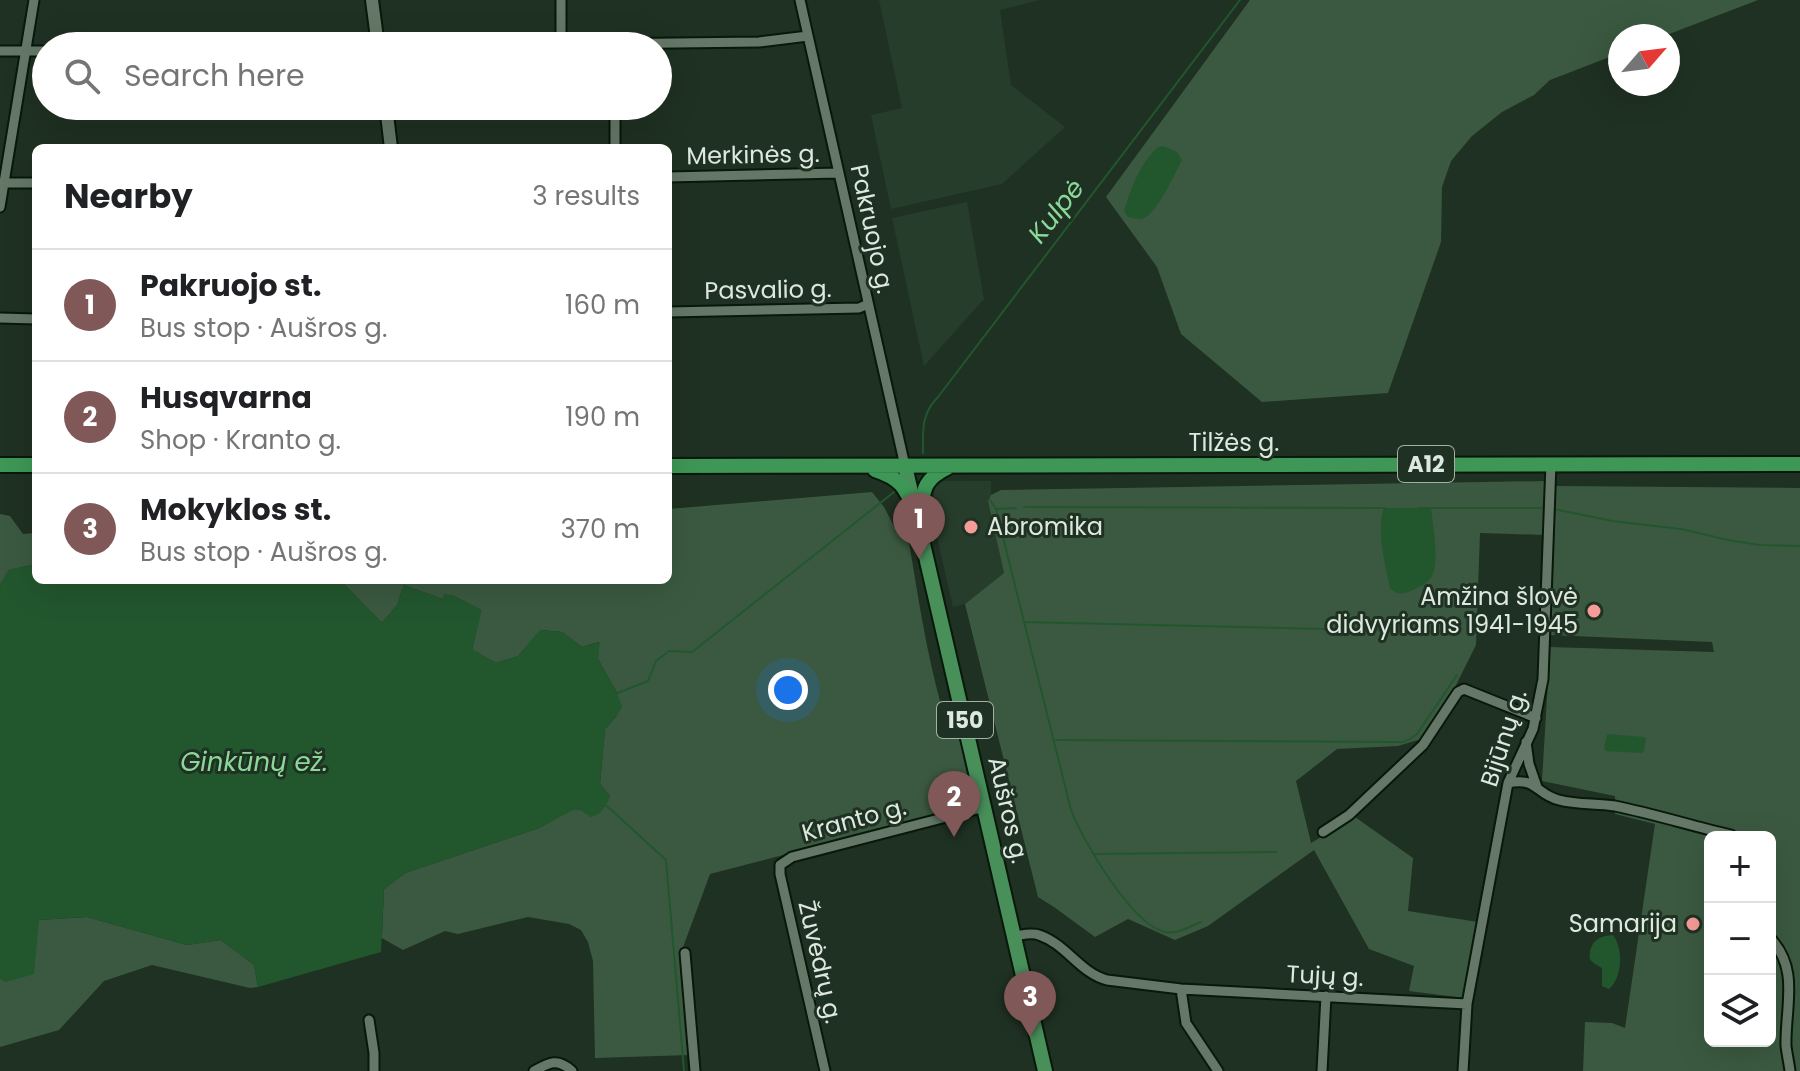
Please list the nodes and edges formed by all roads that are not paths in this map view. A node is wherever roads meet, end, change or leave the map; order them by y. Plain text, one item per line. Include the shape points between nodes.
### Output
1 (34, 0) edge
2 (372, 0) edge
3 (561, 0) edge
4 (800, 0) edge
5 (376, 32) edge
6 (561, 32) edge
7 (808, 36) junction
8 (672, 44) edge
9 (0, 51) edge
10 (26, 51) junction
11 (32, 51) edge
12 (388, 120) edge
13 (615, 120) edge
14 (391, 144) edge
15 (615, 144) edge
16 (839, 173) junction
17 (672, 177) edge
18 (4, 183) junction
19 (32, 183) edge
20 (0, 207) edge
21 (868, 304) junction
22 (672, 312) edge
23 (0, 318) edge
24 (32, 319) edge
25 (1551, 463) junction
26 (1800, 464) edge
27 (0, 465) edge
28 (32, 465) edge
29 (672, 466) edge
30 (905, 466) junction
31 (952, 466) junction
32 (867, 467) junction
33 (919, 520) junction
34 (1536, 718) junction
35 (1526, 742) junction
36 (1508, 783) junction
37 (1537, 787) junction
38 (985, 807) junction
39 (1716, 831) edge
40 (1323, 832) dead end
41 (782, 863) joint
42 (1014, 936) junction
43 (1776, 946) edge
44 (685, 953) dead end
45 (1181, 989) junction
46 (1326, 996) junction
47 (1467, 1004) junction
48 (369, 1020) dead end
49 (374, 1071) edge
50 (534, 1071) edge
51 (572, 1071) edge
52 (695, 1071) edge
53 (825, 1071) edge
54 (1045, 1071) edge
55 (1218, 1071) edge
56 (1322, 1071) edge
57 (1463, 1071) edge
58 (1790, 1071) edge

1 - 10 street
2 - 5 main road
3 - 6 street
4 - 7 street, Pakruojo g.
7 - 8 street
7 - 16 street, Pakruojo g.
9 - 10 street
10 - 11 street
10 - 18 street
12 - 14 main road
13 - 15 street
16 - 17 street, Merkinės g.
16 - 21 street, Pakruojo g.
18 - 19 street
18 - 20 street
21 - 22 street, Pasvalio g.
21 - 30 street, Pakruojo g.
23 - 24 street
25 - 26 highway, Tilžės g. / A12
25 - 31 highway, Tilžės g. / A12
25 - 34 street, Bijūnų g. via 1543,679
27 - 28 highway
29 - 32 highway, Tilžės g. / A12
30 - 31 highway, Tilžės g. / A12
30 - 32 highway, Tilžės g. / A12
30 - 33 main road, Aušros g. / 150
31 - 33 highway via 933,475 926,486
32 - 33 highway via 898,480
33 - 38 main road, Aušros g. / 150
34 - 35 street, Bijūnų g.
34 - 40 street via 1464,689 1458,692 1423,745 1349,815
35 - 36 street, Bijūnų g.
35 - 37 street
36 - 37 street via 1521,780
36 - 47 street, Bijūnų g.
37 - 39 street via 1563,801 1616,806
38 - 41 street, Kranto g.
38 - 42 main road, Aušros g. / 150
41 - 53 street, Žuvėdrų g. via 780,874
42 - 45 street, Tujų g. via 1040,935 1098,978
42 - 54 main road, Aušros g. / 150
43 - 58 street via 1788,963
44 - 52 street
45 - 46 street, Tujų g.
45 - 55 street via 1186,1023
46 - 47 street, Tujų g.
46 - 56 street
47 - 57 street, Bijūnų g.
48 - 49 street
50 - 51 street via 561,1062

